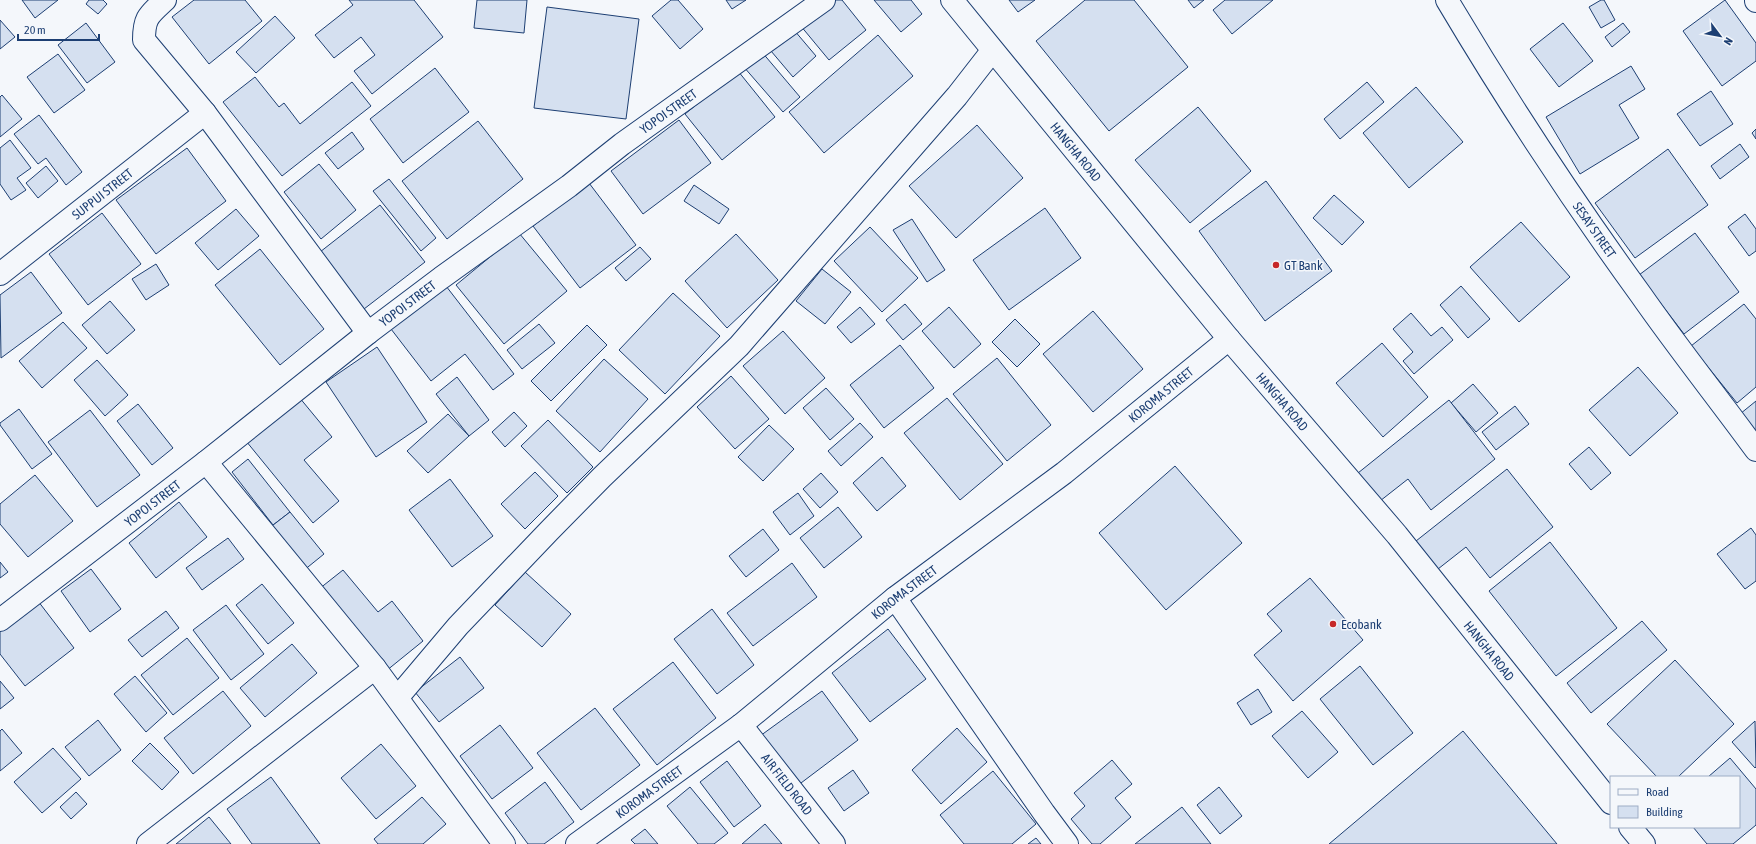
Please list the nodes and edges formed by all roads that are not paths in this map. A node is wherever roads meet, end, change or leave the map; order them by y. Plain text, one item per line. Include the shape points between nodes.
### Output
1 (164, 0) edge
2 (824, 0) edge
3 (952, 0) edge
4 (1447, 0) edge
5 (992, 51) junction
6 (205, 113) junction
7 (0, 274) edge
8 (368, 333) junction
9 (1229, 339) junction
10 (1756, 450) edge
11 (206, 462) junction
12 (895, 598) junction
13 (0, 620) edge
14 (375, 668) junction
15 (398, 697) junction
16 (741, 725) junction
17 (1610, 802) edge
18 (1631, 828) edge
19 (148, 844) edge
20 (504, 844) edge
21 (577, 844) edge
22 (834, 844) edge
23 (1067, 844) edge
24 (1644, 844) edge

1 - 6 main road via 147,17 144,40
2 - 8 main road, YOPOI STREET via 622,144 569,186
3 - 5 main road, HANGHA ROAD
4 - 10 main road, SESAY STREET via 1489,71 1563,183 1641,296
5 - 9 main road, HANGHA ROAD
5 - 15 main road via 957,96 739,346 549,531 458,626
6 - 7 main road, SUPPUI STREET
6 - 8 main road
8 - 11 main road, YOPOI STREET
9 - 12 main road, KOROMA STREET via 1064,473
9 - 17 main road, HANGHA ROAD via 1397,535
11 - 13 main road, YOPOI STREET
11 - 14 main road
12 - 16 main road, KOROMA STREET
12 - 23 main road
14 - 15 main road
14 - 19 main road
15 - 20 main road
16 - 21 main road, KOROMA STREET
16 - 22 main road, AIR FIELD ROAD
18 - 24 main road

